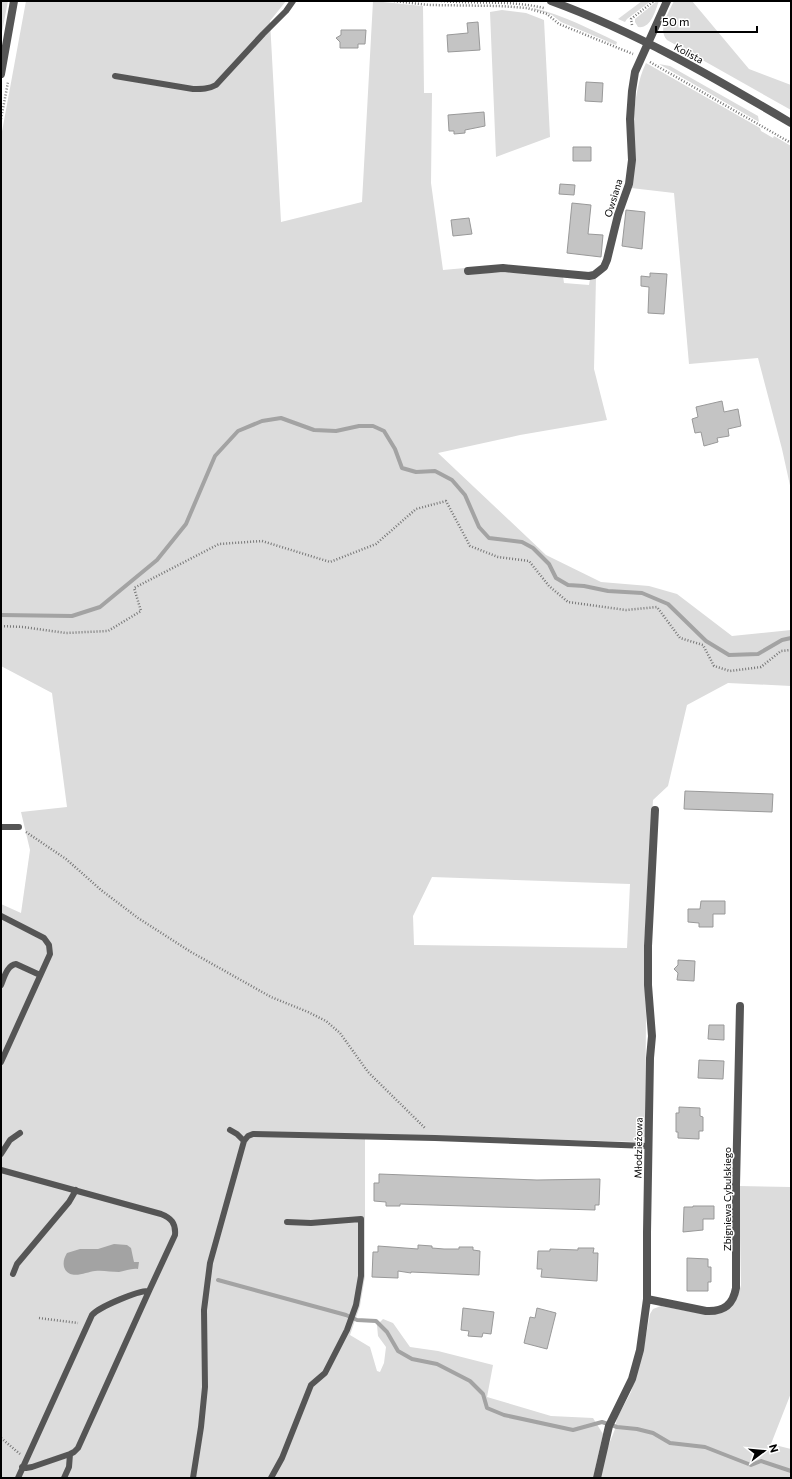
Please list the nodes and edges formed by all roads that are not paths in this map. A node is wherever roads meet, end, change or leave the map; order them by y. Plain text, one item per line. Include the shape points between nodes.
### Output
1 (14, 1) edge
2 (293, 1) edge
3 (551, 1) edge
4 (667, 1) edge
5 (648, 42) junction
6 (1, 74) edge
7 (115, 76) dead end
8 (791, 123) edge
9 (468, 271) dead end
10 (655, 810) dead end
11 (1, 827) edge
12 (19, 827) road end
13 (1, 916) edge
14 (40, 975) junction
15 (1, 985) edge
16 (740, 1006) dead end
17 (1, 1062) edge
18 (230, 1130) dead end
19 (20, 1133) dead end
20 (244, 1141) junction
21 (648, 1146) junction
22 (1, 1154) edge
23 (1, 1170) edge
24 (76, 1190) junction
25 (287, 1222) dead end
26 (13, 1274) dead end
27 (150, 1291) junction
28 (647, 1299) junction
29 (70, 1454) junction
30 (22, 1467) junction
31 (18, 1478) edge
32 (64, 1478) edge
33 (193, 1478) edge
34 (271, 1478) edge
35 (598, 1478) edge

1 - 6 street
2 - 7 lane via 212,87 193,90
3 - 5 street, Kolista
4 - 5 street, Owsiana
5 - 8 street, Kolista
5 - 9 street, Owsiana via 635,72 632,90 631,172 604,267 589,276 503,268
10 - 21 street, Młodzieżowa via 648,946 652,1036
11 - 12 lane
13 - 14 lane via 44,938 49,945 50,954
14 - 15 lane via 16,964 12,965
14 - 17 lane
16 - 28 street, Zbigniewa Cybulskiego via 734,1297 723,1309 714,1312
18 - 20 lane
19 - 22 lane via 10,1140
20 - 21 lane via 254,1134
20 - 33 lane via 210,1263 204,1310 205,1387
21 - 28 street, Młodzieżowa
23 - 24 lane
24 - 26 lane via 69,1202 17,1264
24 - 27 lane via 161,1214 173,1221 174,1235
25 - 34 lane via 361,1219 361,1276 356,1305 347,1330 324,1373 311,1385 282,1458
27 - 29 lane via 78,1448
27 - 30 lane via 140,1292 100,1308 92,1315
28 - 35 street, Młodzieżowa via 640,1350 632,1379 609,1426
29 - 30 lane via 32,1468
29 - 32 lane via 69,1467
30 - 31 lane

